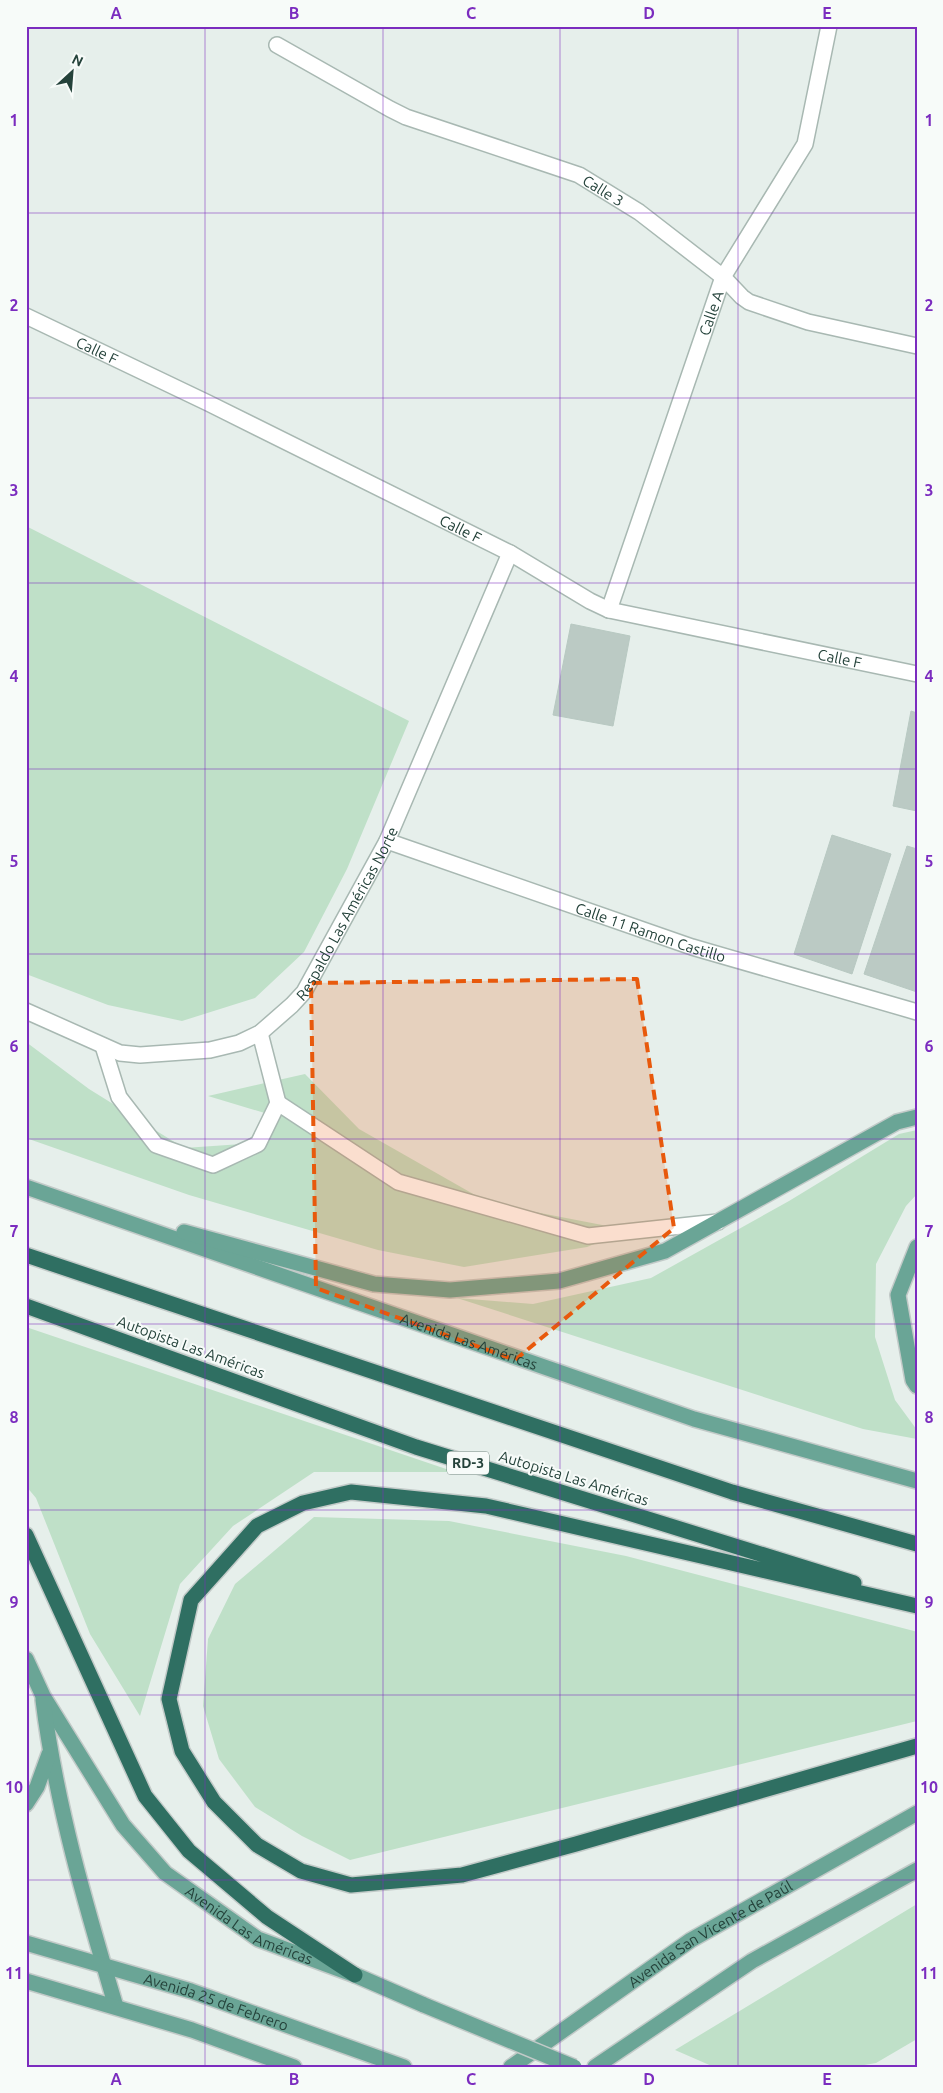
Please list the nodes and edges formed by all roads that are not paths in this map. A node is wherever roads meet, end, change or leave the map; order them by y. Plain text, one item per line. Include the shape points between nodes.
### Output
1 (828, 26) edge
2 (277, 45) dead end
3 (723, 277) junction
4 (26, 316) edge
5 (917, 346) edge
6 (510, 553) junction
7 (609, 610) junction
8 (917, 674) edge
9 (387, 841) junction
10 (26, 1011) edge
11 (917, 1012) edge
12 (260, 1033) junction
13 (104, 1046) junction
14 (278, 1103) junction
15 (917, 1117) edge
16 (26, 1187) edge
17 (52, 1196) junction
18 (718, 1222) junction
19 (917, 1248) edge
20 (26, 1254) edge
21 (26, 1306) edge
22 (917, 1386) edge
23 (917, 1481) edge
24 (26, 1535) edge
25 (917, 1544) edge
26 (917, 1602) edge
27 (917, 1606) edge
28 (26, 1659) edge
29 (43, 1696) junction
30 (917, 1746) edge
31 (50, 1753) junction
32 (26, 1804) edge
33 (917, 1813) edge
34 (917, 1870) edge
35 (26, 1942) edge
36 (104, 1965) junction
37 (355, 1975) junction
38 (26, 1981) edge
39 (116, 2007) junction
40 (294, 2067) edge
41 (404, 2067) edge
42 (511, 2067) edge
43 (574, 2067) edge
44 (595, 2067) edge

1 - 3 street, Calle A via 805,144
2 - 3 street, Calle 3 via 406,117 579,175 639,212
3 - 5 street, Calle 3 via 742,297 760,306 808,322
3 - 7 street, Calle A
4 - 6 street, Calle F via 226,411
6 - 7 street, Calle F
6 - 9 street, Respaldo Las Américas Norte
7 - 8 street, Calle F
9 - 11 street, Calle 11 Ramon Castillo via 692,947
9 - 12 street, Respaldo Las Américas Norte via 304,992
10 - 13 street, Respaldo Las Américas Norte
12 - 13 street, Respaldo Las Américas Norte via 226,1047 140,1056
12 - 14 street
13 - 14 street via 119,1097 156,1145 213,1165 258,1144
14 - 18 street via 398,1182 588,1236
15 - 18 main road via 897,1122
16 - 17 main road, Avenida Las Américas
17 - 18 main road via 374,1284 450,1290 559,1281 666,1251
17 - 23 main road, Avenida Las Américas via 694,1419
19 - 22 main road via 898,1295 913,1380
20 - 25 highway via 732,1492
21 - 26 highway, Autopista Las Américas / RD-3 via 416,1447
24 - 37 highway via 144,1796 189,1851 267,1916
27 - 30 highway via 486,1506 351,1492 302,1503 257,1526 192,1600 169,1699 182,1751 214,1802 257,1845 302,1871 351,1885 462,1875
28 - 29 main road, Avenida Las Américas
29 - 31 main road
29 - 37 main road, Avenida Las Américas via 123,1825 165,1873 258,1939
31 - 32 main road via 37,1787
31 - 36 main road
33 - 42 main road, Avenida San Vicente de Paúl via 691,1940
34 - 44 main road via 752,1961
35 - 36 main road, Avenida 25 de Febrero
36 - 39 main road
36 - 41 main road, Avenida 25 de Febrero via 191,1991
37 - 43 main road, Avenida Las Américas, bridge
38 - 39 main road
39 - 40 main road

